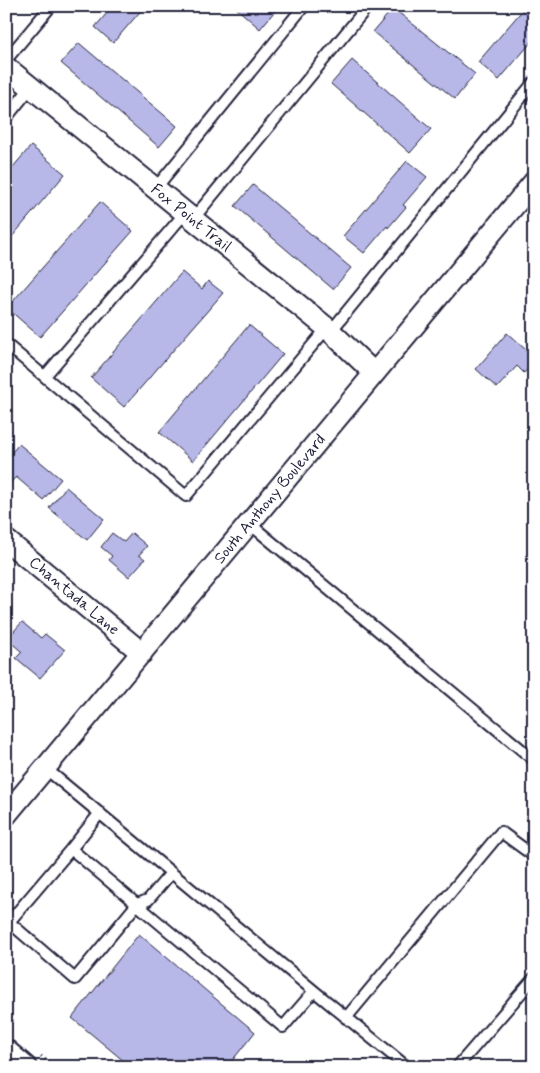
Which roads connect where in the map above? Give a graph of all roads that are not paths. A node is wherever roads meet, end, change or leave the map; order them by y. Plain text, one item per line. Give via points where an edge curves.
1 (52, 6) edge
2 (304, 6) edge
3 (368, 6) edge
4 (6, 60) edge
5 (6, 66) edge
6 (534, 82) edge
7 (31, 87) junction
8 (6, 118) edge
9 (534, 182) edge
10 (155, 189) junction
11 (189, 216) junction
12 (329, 330) junction
13 (6, 344) edge
14 (374, 373) junction
15 (45, 376) junction
16 (250, 524) junction
17 (6, 540) edge
18 (142, 653) junction
19 (534, 760) edge
20 (45, 768) junction
21 (100, 813) junction
22 (6, 815) edge
23 (71, 849) junction
24 (534, 856) edge
25 (171, 873) junction
26 (137, 904) junction
27 (534, 978) edge
28 (314, 991) junction
29 (346, 1018) junction
30 (6, 1050) edge
31 (26, 1067) edge
32 (407, 1067) edge
33 (457, 1067) edge

1 - 4 lane
2 - 10 lane
3 - 11 lane
5 - 7 street, Fox Point Trail
6 - 12 lane
7 - 8 lane
7 - 10 street, Fox Point Trail
9 - 14 street, South Anthony Boulevard
10 - 11 street, Fox Point Trail
11 - 12 street, Fox Point Trail
11 - 15 lane
12 - 14 street, Fox Point Trail
12 - 15 lane via 186,496
13 - 15 lane
14 - 16 street, South Anthony Boulevard
16 - 18 street, South Anthony Boulevard
16 - 19 lane
17 - 18 street, Chantada Lane
18 - 20 street, South Anthony Boulevard
20 - 21 lane
20 - 22 street, South Anthony Boulevard
21 - 23 lane
21 - 25 lane
23 - 26 lane
23 - 26 lane via 9,922 76,979
24 - 29 lane via 501,832
25 - 26 lane via 148,900
25 - 28 lane
26 - 28 lane via 283,1027
27 - 33 lane
28 - 29 lane
29 - 32 lane
30 - 31 street

